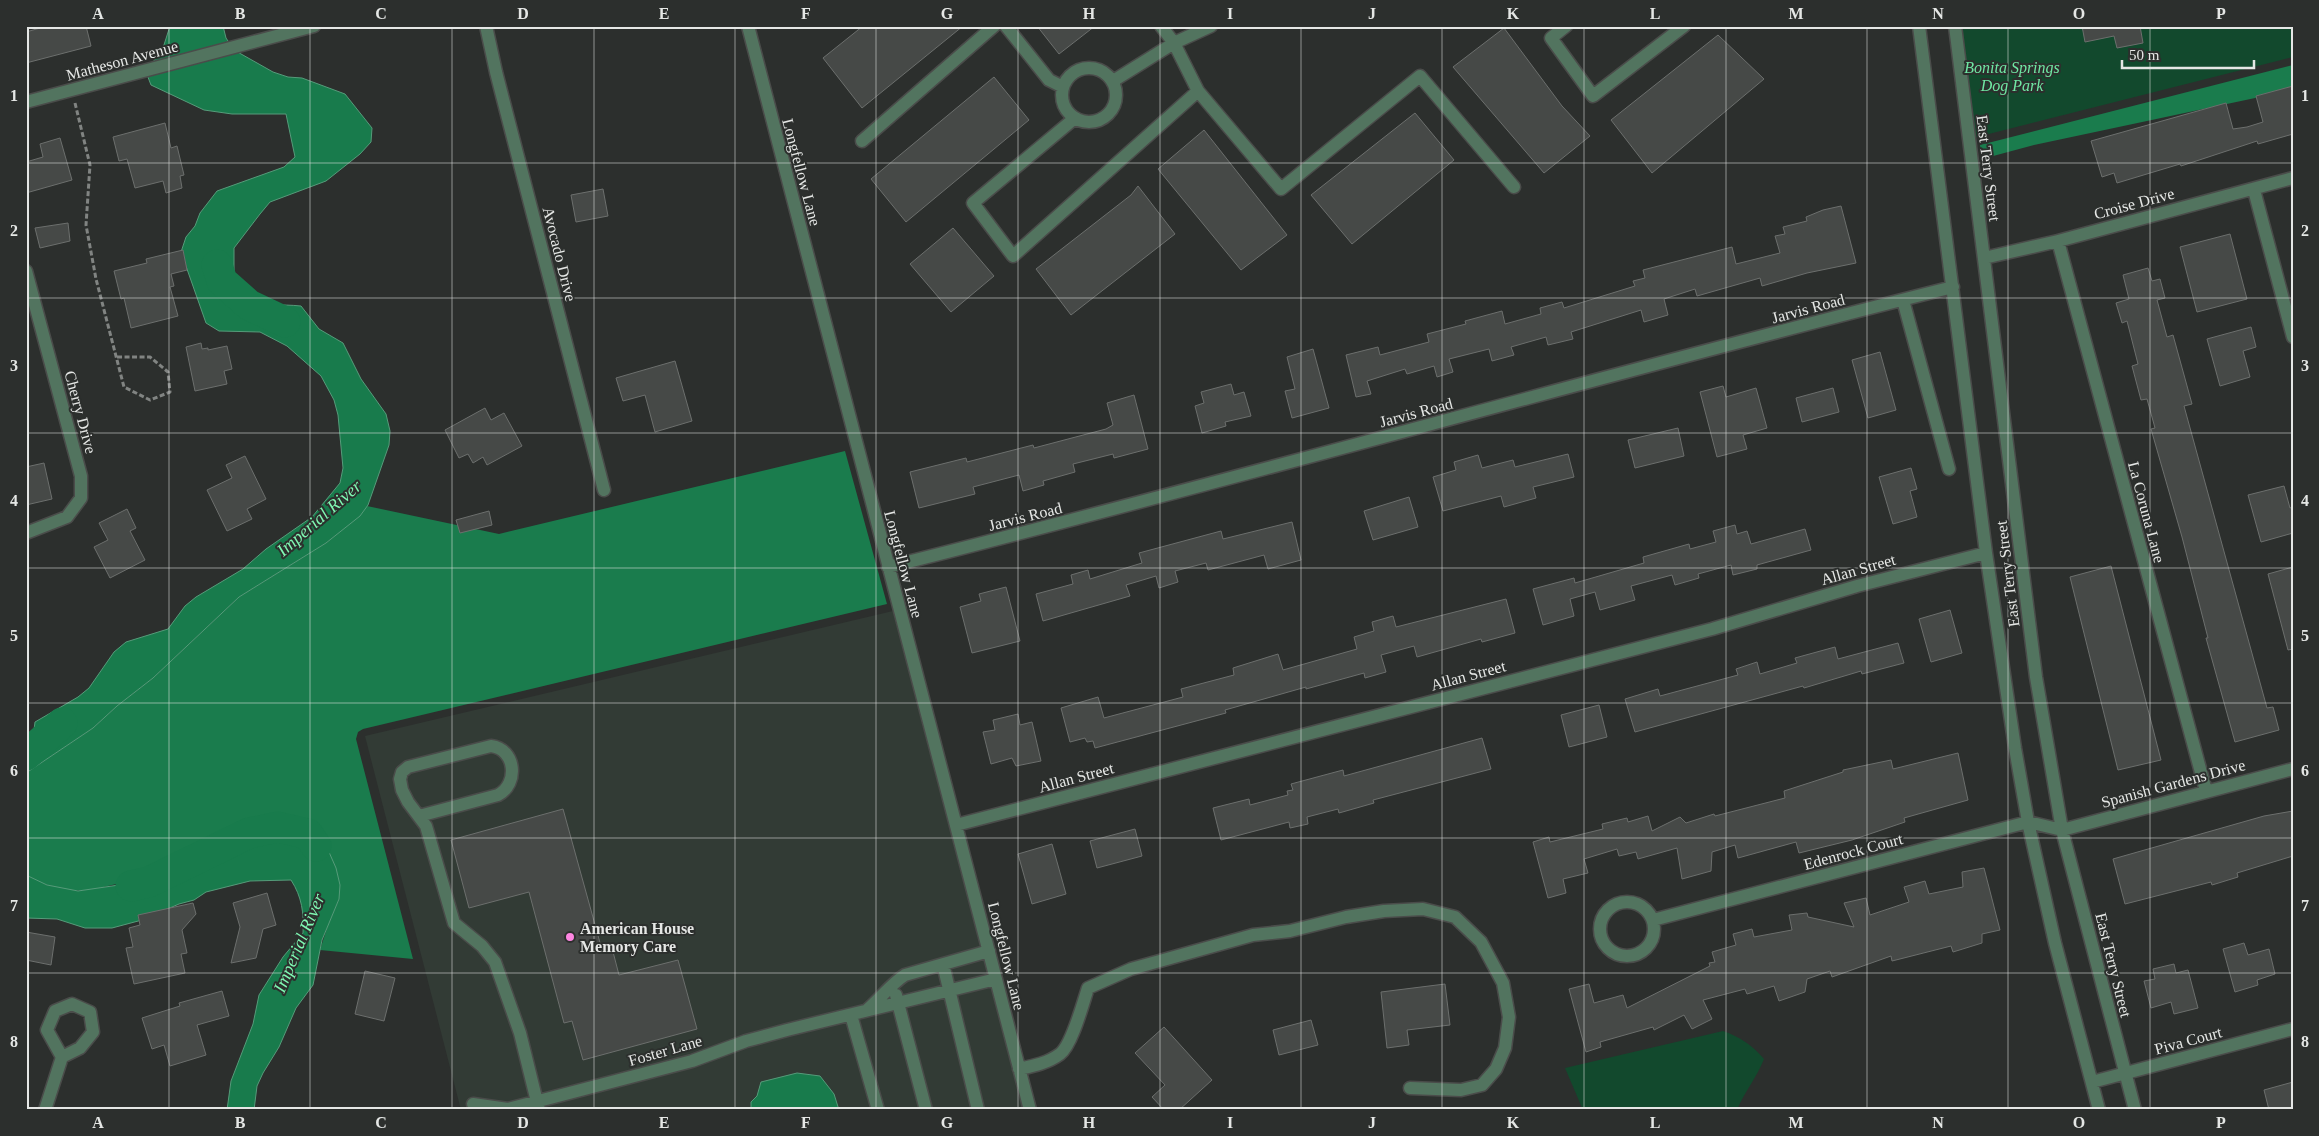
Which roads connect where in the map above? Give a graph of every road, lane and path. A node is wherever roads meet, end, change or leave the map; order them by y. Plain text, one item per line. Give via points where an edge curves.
1 (314, 26) edge
2 (486, 26) edge
3 (748, 26) edge
4 (994, 26) edge
5 (1006, 26) edge
6 (1161, 26) edge
7 (1211, 26) edge
8 (1566, 26) edge
9 (1684, 26) edge
10 (1919, 26) edge
11 (1955, 26) edge
12 (1174, 43) junction
13 (1113, 81) junction
14 (1063, 87) junction
15 (71, 90) junction
16 (1198, 91) junction
17 (26, 102) edge
18 (1076, 118) junction
19 (862, 142) dead end
20 (2293, 178) edge
21 (1514, 187) dead end
22 (2254, 190) junction
23 (2058, 241) junction
24 (1984, 258) junction
25 (26, 271) edge
26 (1953, 287) junction
27 (1903, 300) junction
28 (2293, 337) edge
29 (118, 357) junction
30 (1949, 469) dead end
31 (604, 490) dead end
32 (26, 533) edge
33 (1986, 552) junction
34 (888, 567) junction
35 (2293, 769) edge
36 (2206, 791) junction
37 (419, 816) junction
38 (2028, 822) junction
39 (956, 825) junction
40 (2062, 830) junction
41 (1653, 920) junction
42 (989, 951) junction
43 (943, 964) junction
44 (996, 979) junction
45 (893, 986) junction
46 (949, 990) junction
47 (898, 1003) junction
48 (865, 1011) junction
49 (851, 1015) junction
50 (2293, 1029) edge
51 (62, 1057) dead end
52 (1019, 1069) junction
53 (2125, 1073) junction
54 (2092, 1082) junction
55 (1410, 1088) dead end
56 (473, 1104) dead end
57 (538, 1106) edge
58 (978, 1108) edge
59 (45, 1110) edge
60 (878, 1110) edge
61 (926, 1110) edge
62 (965, 1110) edge
63 (1030, 1110) edge
64 (2099, 1110) edge
65 (2135, 1110) edge

1 - 15 street, Matheson Avenue
2 - 31 street, Avocado Drive
3 - 34 street, Longfellow Lane
4 - 19 street
5 - 14 street via 1049,80
6 - 12 street
7 - 12 street
8 - 9 street via 1551,38 1593,96
10 - 26 street
11 - 24 street, East Terry Street
12 - 13 street
12 - 16 street
13 - 14 street via 1091,68 1074,73
13 - 18 street via 1116,98 1109,114 1093,122
14 - 18 street via 1064,105
15 - 17 street, Matheson Avenue
15 - 29 path via 90,165 86,225 96,279
16 - 18 street via 1014,256 973,203
16 - 21 street via 1281,189 1420,76
20 - 22 street, Croise Drive
22 - 23 street, Croise Drive
22 - 28 street
23 - 24 street, Croise Drive
23 - 36 street, La Coruna Lane
24 - 40 street, East Terry Street via 2036,676
25 - 32 street, Cherry Drive via 81,476 81,498 67,517
26 - 27 street, Jarvis Road
26 - 33 street
27 - 30 street
27 - 34 street, Jarvis Road via 1088,517
29 - 29 path via 124,388 150,400 170,392 168,372 150,357
33 - 38 street
33 - 39 street, Allan Street via 1712,629
34 - 39 street, Longfellow Lane
35 - 36 street, Spanish Gardens Drive
36 - 40 street, Spanish Gardens Drive
37 - 37 street via 402,790 400,779 408,767 491,746 506,753 512,772 511,784 506,791
37 - 57 street via 426,826 454,923 482,946 495,962 520,1033
38 - 40 street, Edenrock Court
38 - 41 street, Edenrock Court
38 - 54 street via 2055,943
39 - 42 street, Longfellow Lane
40 - 53 street, East Terry Street
41 - 41 street via 1643,907 1634,903 1614,905 1601,919 1602,941 1617,955 1636,955 1650,944 1654,936
42 - 43 street, Foster Lane
42 - 44 street, Longfellow Lane
43 - 45 street, Foster Lane via 905,976 896,980
43 - 46 street
44 - 46 street, Foster Lane
44 - 52 street, Longfellow Lane
45 - 47 street
45 - 48 street, Foster Lane
46 - 47 street, Foster Lane
46 - 58 street
47 - 48 street, Foster Lane
47 - 61 street
48 - 49 street, Foster Lane
49 - 57 street, Foster Lane via 754,1039 692,1061
49 - 60 street
50 - 53 street, Piva Court
51 - 59 street
52 - 55 street via 1047,1062 1062,1053 1088,988 1131,969 1253,935 1290,931 1384,911 1424,909 1455,917 1481,942 1503,983 1509,1018 1505,1048 1496,1070 1482,1085 1461,1090
52 - 63 street, Longfellow Lane
53 - 54 street, Piva Court
53 - 65 street, East Terry Street
54 - 64 street
56 - 57 street, Foster Lane via 508,1109
58 - 62 street

